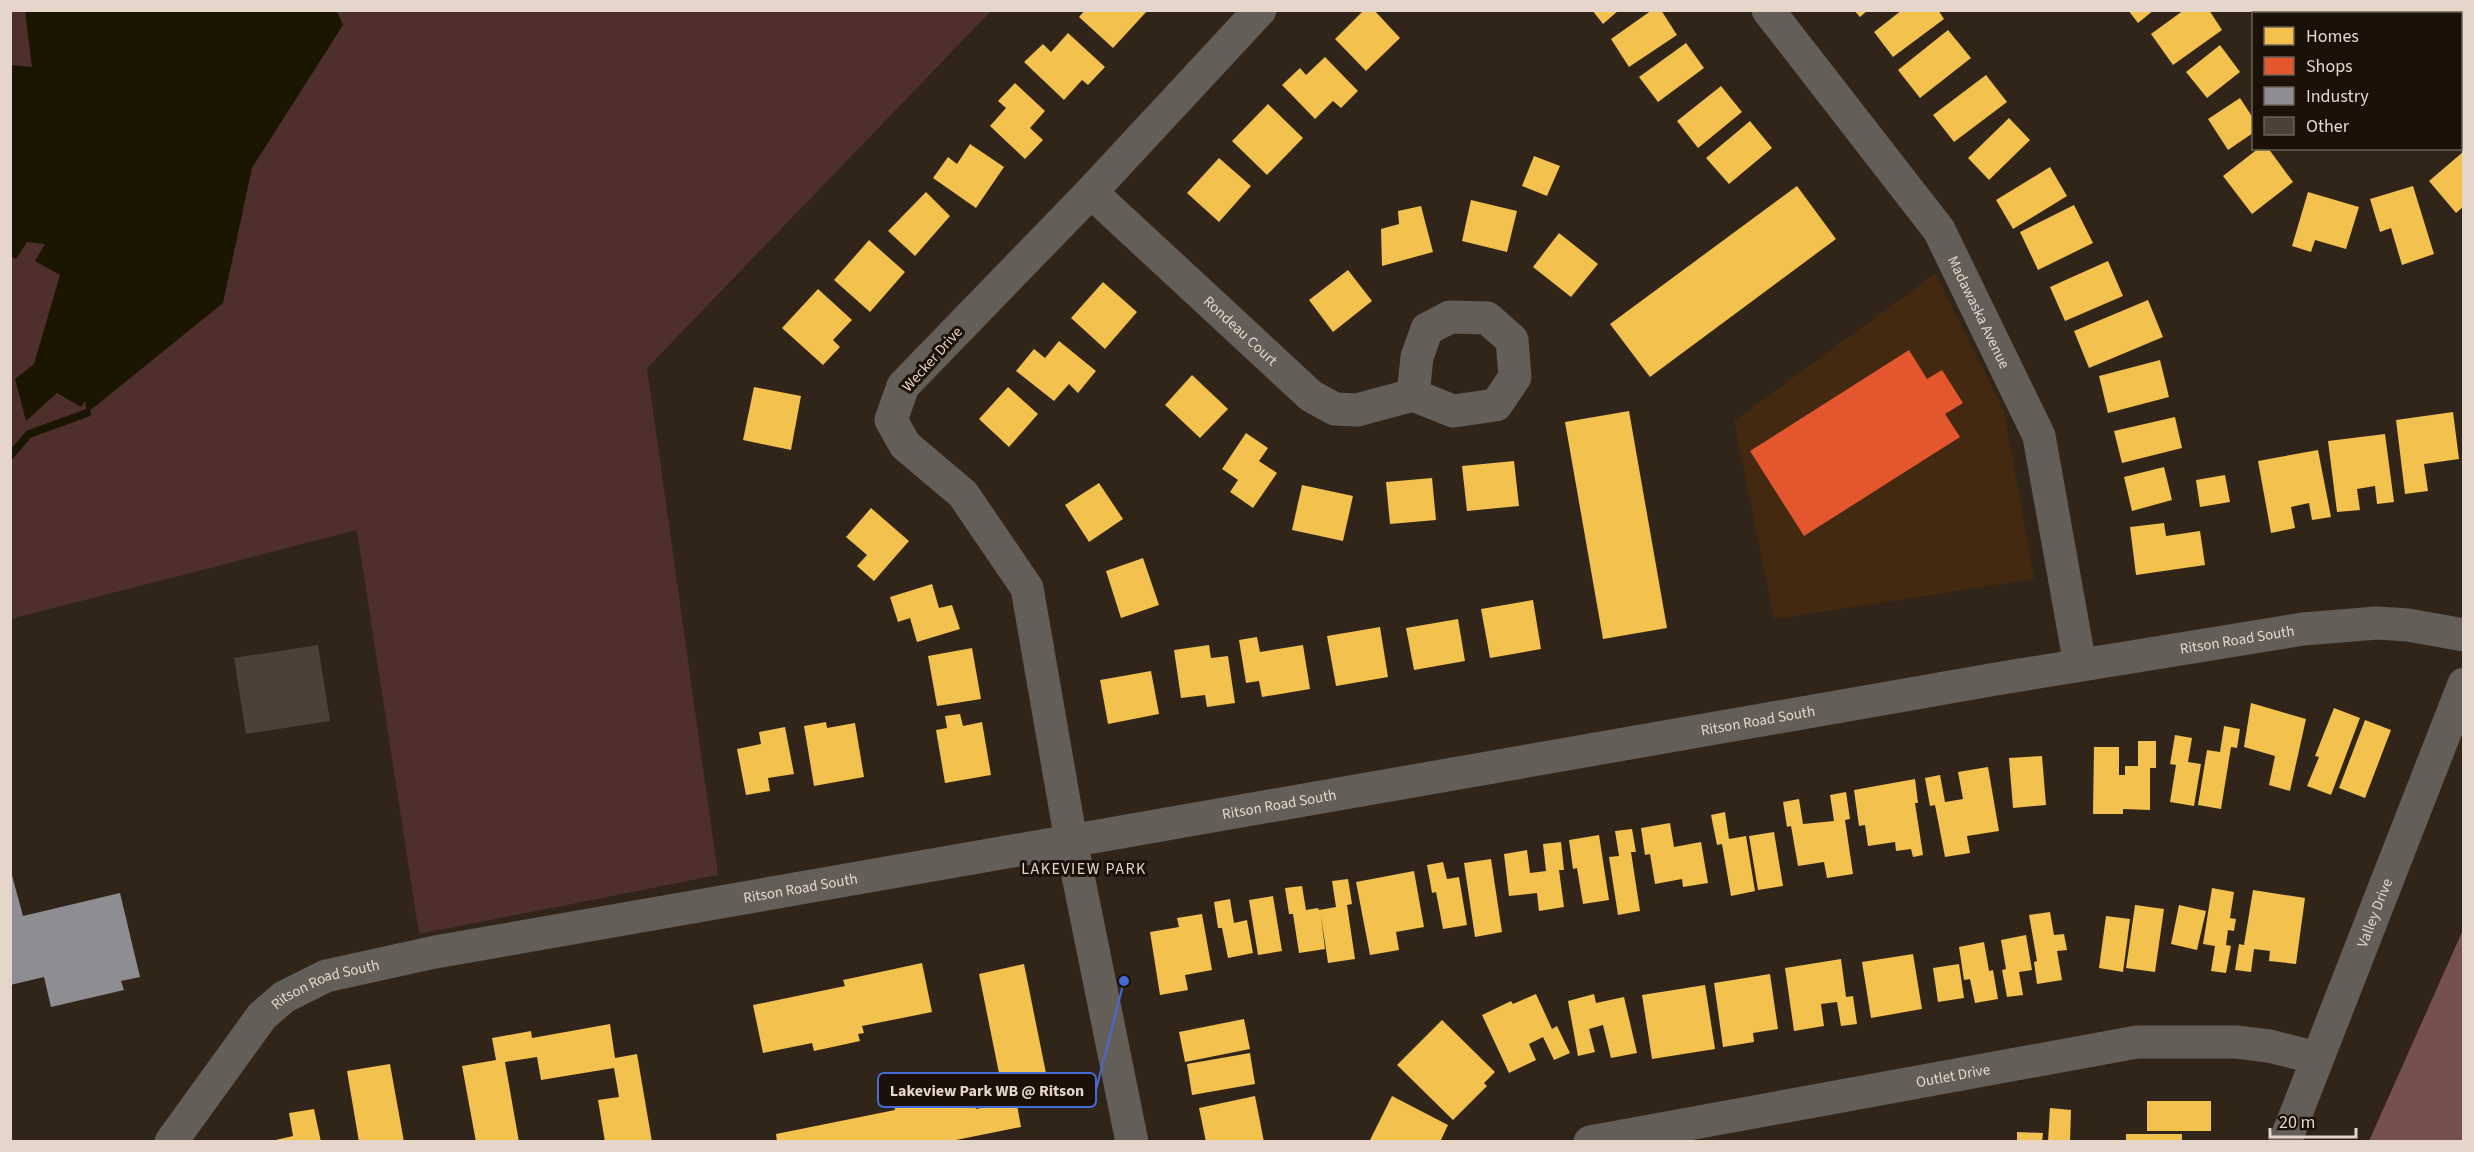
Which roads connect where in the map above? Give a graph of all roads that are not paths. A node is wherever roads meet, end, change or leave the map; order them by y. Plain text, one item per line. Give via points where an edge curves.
1 (1260, 10) edge
2 (1768, 10) edge
3 (1091, 192) junction
4 (1413, 395) dead end
5 (2463, 635) edge
6 (2080, 665) junction
7 (2463, 684) edge
8 (1071, 841) junction
9 (2317, 1058) junction
10 (171, 1142) edge
11 (1132, 1142) edge
12 (1590, 1142) edge
13 (2285, 1142) edge

1 - 3 street, Wecker Drive
2 - 6 street, Madawaska Avenue via 1939,230 2039,436
3 - 4 street, Rondeau Court via 1311,396 1335,409 1357,410
3 - 8 street, Wecker Drive via 903,386 891,420 905,445 963,494 1027,588
5 - 6 street, Ritson Road South via 2408,625 2338,625
6 - 8 street, Ritson Road South
7 - 9 street, Valley Drive
8 - 10 street, Ritson Road South via 435,952 326,976 284,997 262,1016
8 - 11 street, Wecker Drive
9 - 12 street, Outlet Drive via 2236,1042 2137,1042
9 - 13 street, Valley Drive

